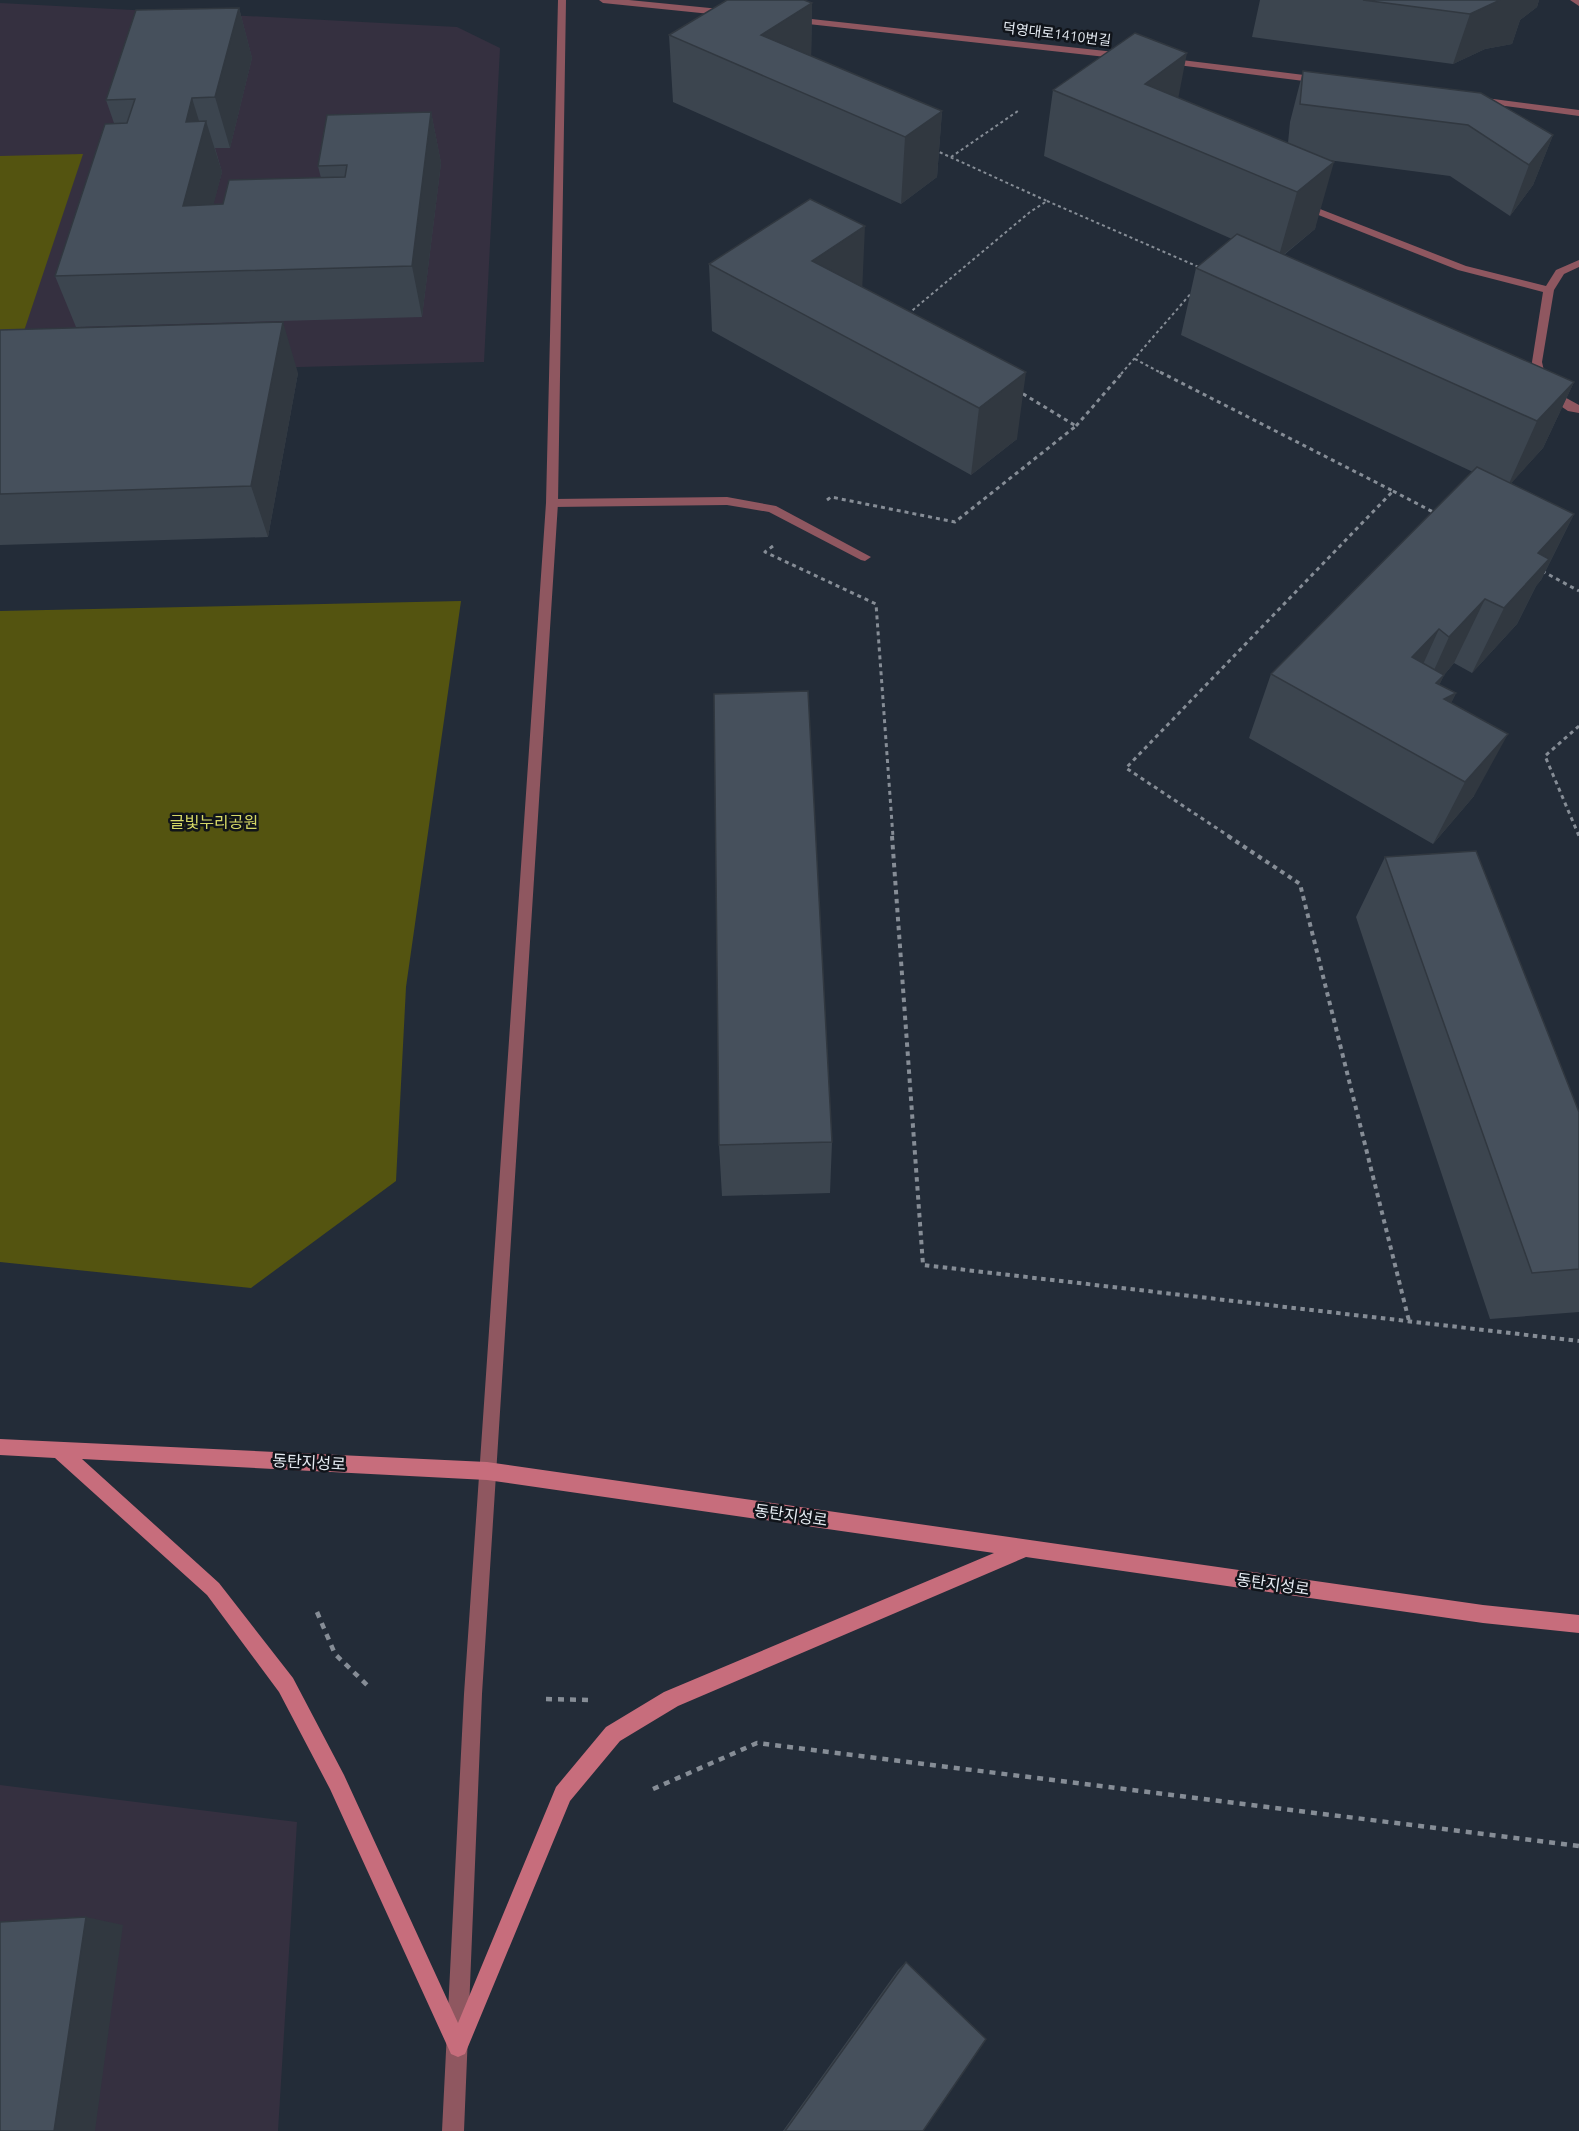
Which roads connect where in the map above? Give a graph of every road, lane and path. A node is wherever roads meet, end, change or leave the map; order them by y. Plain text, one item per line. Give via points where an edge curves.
1 (562, 0) edge
2 (603, 0) edge
3 (1574, 0) edge
4 (1579, 3) edge
5 (743, 15) edge
6 (778, 18) edge
7 (1130, 57) edge
8 (1154, 60) edge
9 (1331, 82) edge
10 (1473, 100) edge
11 (1018, 111) dead end
12 (1579, 113) edge
13 (929, 147) edge
14 (951, 157) junction
15 (1047, 201) junction
16 (1320, 212) dead end
17 (1579, 263) edge
18 (1209, 272) edge
19 (1194, 289) dead end
20 (1549, 290) junction
21 (901, 320) edge
22 (1135, 359) junction
23 (1018, 391) dead end
24 (1579, 409) edge
25 (1076, 426) junction
26 (1393, 491) junction
27 (552, 503) junction
28 (1445, 519) edge
29 (799, 523) junction
30 (865, 557) dead end
31 (1538, 568) edge
32 (1579, 591) edge
33 (1579, 726) edge
34 (1579, 836) edge
35 (1409, 1321) junction
36 (1579, 1341) edge
37 (0, 1447) edge
38 (58, 1449) junction
39 (487, 1471) junction
40 (1026, 1548) junction
41 (317, 1612) dead end
42 (1579, 1624) edge
43 (368, 1686) dead end
44 (546, 1699) dead end
45 (588, 1700) dead end
46 (653, 1789) dead end
47 (1579, 1846) edge
48 (458, 2047) junction
49 (453, 2131) edge

1 - 27 street
2 - 5 street
3 - 4 street
6 - 7 street, 덕영대로1410번길
8 - 9 street
10 - 12 street
11 - 14 path
13 - 14 path
14 - 15 path
15 - 18 path
15 - 21 path
16 - 20 street via 1462,268
17 - 20 street via 1560,272
19 - 22 path
20 - 24 street via 1537,362 1543,390
22 - 25 path
22 - 26 path
23 - 25 path
25 - 29 path via 955,522 831,497
26 - 28 path
26 - 35 path via 1126,768 1300,884
27 - 29 street via 727,501 772,509
27 - 39 street
29 - 30 street
29 - 35 path via 765,552 876,604 923,1265
31 - 32 path
33 - 34 path via 1545,756
35 - 36 path
37 - 38 street, 동탄지성로
38 - 39 street, 동탄지성로
38 - 48 street via 213,1589 286,1685 337,1782
39 - 40 street, 동탄지성로
39 - 48 street
40 - 42 street, 동탄지성로 via 1483,1614
40 - 48 street via 671,1699 613,1734 563,1794
41 - 43 path via 335,1654
44 - 45 path
46 - 47 path via 757,1743
48 - 49 street

